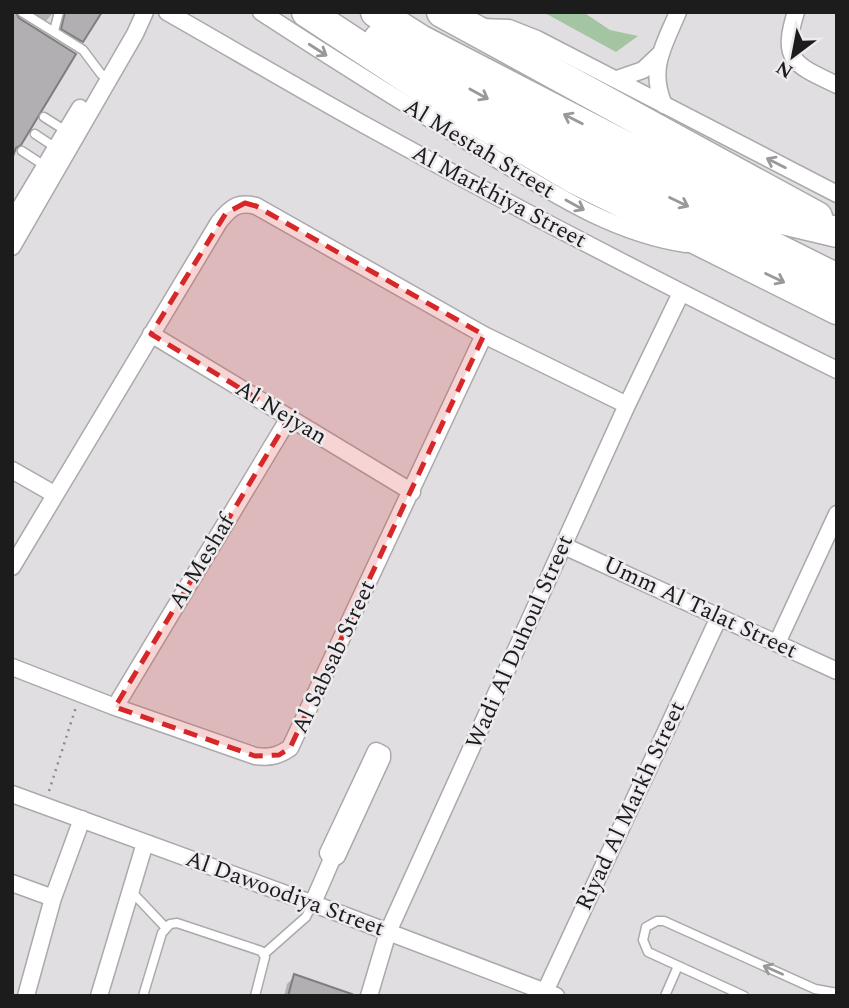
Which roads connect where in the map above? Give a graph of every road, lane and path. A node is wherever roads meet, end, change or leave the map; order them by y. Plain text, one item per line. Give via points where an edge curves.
1 (22, 12) edge
2 (59, 12) edge
3 (167, 12) edge
4 (261, 12) edge
5 (307, 12) edge
6 (376, 12) edge
7 (442, 12) edge
8 (678, 12) edge
9 (796, 12) edge
10 (139, 16) edge
11 (468, 27) junction
12 (54, 31) junction
13 (352, 42) junction
14 (660, 54) junction
15 (105, 77) junction
16 (617, 79) junction
17 (837, 85) edge
18 (664, 105) junction
19 (44, 117) dead end
20 (66, 131) junction
21 (34, 134) dead end
22 (56, 148) junction
23 (22, 151) dead end
24 (45, 166) junction
25 (837, 194) edge
26 (12, 221) edge
27 (837, 230) edge
28 (12, 247) edge
29 (714, 248) junction
30 (837, 279) edge
31 (681, 293) junction
32 (837, 309) edge
33 (151, 334) junction
34 (484, 335) junction
35 (837, 369) edge
36 (627, 405) junction
37 (289, 418) junction
38 (12, 470) edge
39 (412, 492) junction
40 (54, 494) junction
41 (837, 514) edge
42 (564, 546) junction
43 (12, 567) edge
44 (719, 617) junction
45 (777, 643) junction
46 (12, 667) edge
47 (837, 671) edge
48 (81, 694) junction
49 (115, 707) junction
50 (12, 794) edge
51 (44, 806) junction
52 (354, 808) dead end
53 (82, 819) junction
54 (145, 842) junction
55 (12, 883) edge
56 (131, 891) junction
57 (53, 898) junction
58 (312, 905) junction
59 (165, 927) junction
60 (388, 932) junction
61 (264, 954) junction
62 (677, 966) junction
63 (837, 993) edge
64 (548, 994) edge
65 (26, 996) edge
66 (99, 996) edge
67 (143, 996) edge
68 (254, 996) edge
69 (369, 996) edge
70 (665, 996) edge
71 (744, 996) edge

1 - 12 lane
2 - 12 lane
3 - 31 street, Al Markhiya Street via 360,122
4 -> 29 street, Al Mestah Street via 378,89 575,206 649,237
5 - 13 highway
27 -> 6 highway via 762,214 723,197 420,40
7 - 11 highway
8 - 14 street
9 - 17 street via 789,35 794,59
10 - 15 street
11 - 16 street via 521,31
11 - 27 highway
12 - 15 lane via 83,50
13 - 29 highway via 574,178
13 -> 30 highway via 373,37 383,40 607,164
14 - 16 street via 643,70
14 - 18 street via 656,80
15 - 20 street
15 - 28 street
16 - 18 street
25 -> 18 street
19 - 20 lane
20 - 22 street
21 - 22 lane
22 - 24 street
23 - 24 lane
24 - 26 street
29 -> 32 highway
31 - 35 street, Al Markhiya Street
31 - 36 street, Wadi Al Duhoul Street
33 - 34 street via 219,222 244,203
33 - 37 street, Al Nejyan
33 - 40 street
34 - 36 street
34 - 39 street, Al Sabsab Street
36 - 42 street, Wadi Al Duhoul Street
37 - 39 street, Al Nejyan
37 - 49 street, Al Meshaf
38 - 40 street
39 - 49 street, Al Sabsab Street via 290,748 268,758 255,756
40 - 43 street
41 - 45 street
42 - 44 street, Umm Al Talat Street
42 - 60 street, Wadi Al Duhoul Street
44 - 45 street, Umm Al Talat Street
44 - 64 street, Riyad Al Markh Street
45 - 47 street, Umm Al Talat Street
46 - 48 street, Al Sabsab Street
48 - 49 street, Al Sabsab Street
48 - 51 path
50 - 51 street, Al Dawoodiya Street
51 - 53 street, Al Dawoodiya Street
52 - 58 street
53 - 54 street, Al Dawoodiya Street
53 - 57 street
54 - 56 street
54 - 58 street, Al Dawoodiya Street
55 - 57 street
56 - 59 lane
56 - 66 street
57 - 65 street
58 - 60 street, Al Dawoodiya Street
58 - 61 lane via 298,925
59 - 61 lane via 177,923
59 - 67 lane
60 - 64 street, Al Dawoodiya Street
60 - 69 street, Wadi Al Duhoul Street
61 - 68 lane
63 -> 62 lane via 815,989 664,921 651,923 643,933 644,946
62 - 70 lane
62 - 71 lane

